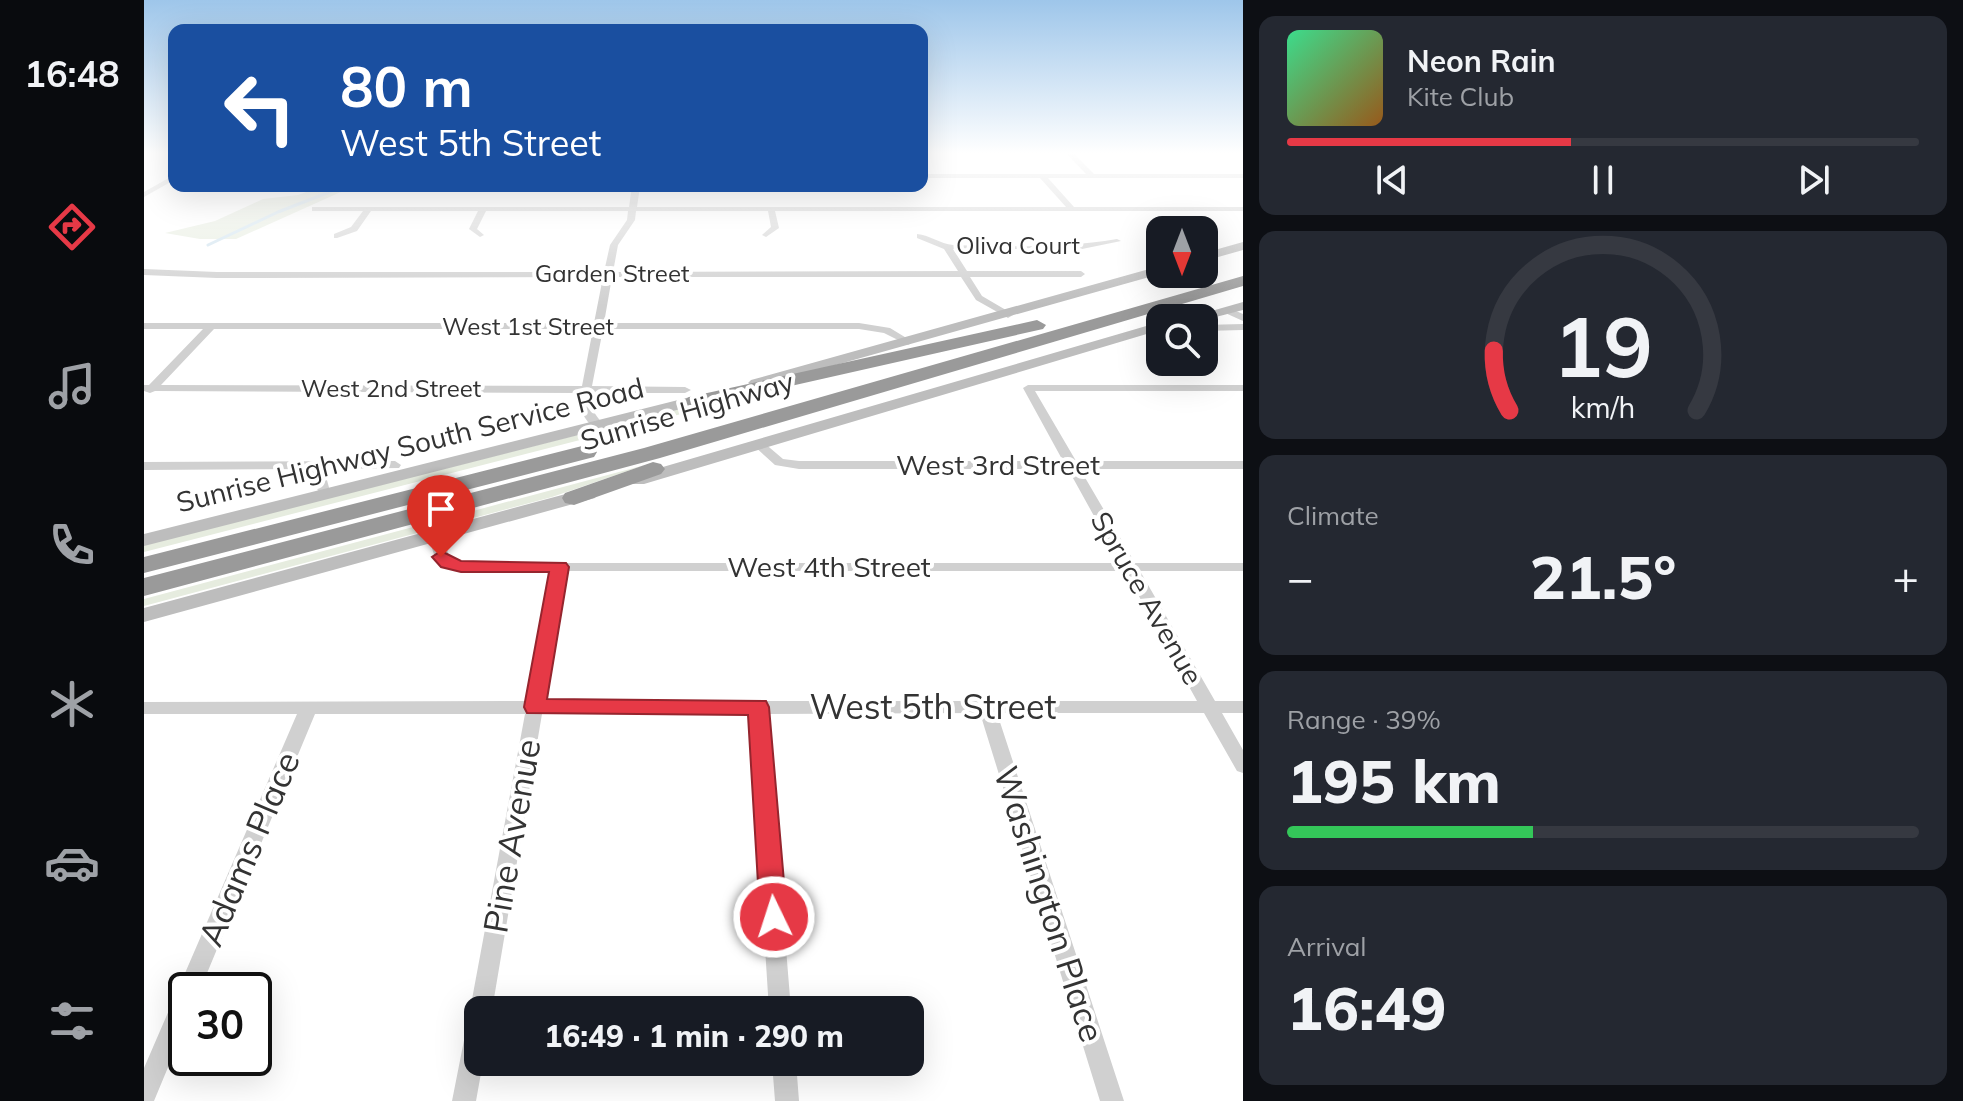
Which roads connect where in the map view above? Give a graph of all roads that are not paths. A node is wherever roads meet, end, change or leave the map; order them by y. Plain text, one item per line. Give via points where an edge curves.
1 (634, 203) edge
2 (1067, 203) edge
3 (315, 209) dead end
4 (369, 209) junction
5 (483, 209) junction
6 (633, 209) junction
7 (771, 209) junction
8 (1072, 209) junction
9 (1243, 209) edge
10 (480, 235) dead end
11 (766, 235) dead end
12 (337, 236) dead end
13 (920, 236) dead end
14 (1117, 241) dead end
15 (1243, 246) edge
16 (947, 247) junction
17 (1218, 253) edge
18 (1243, 268) edge
19 (144, 272) edge
20 (610, 274) junction
21 (964, 274) junction
22 (1081, 274) dead end
23 (1146, 274) edge
24 (1243, 281) edge
25 (1243, 306) edge
26 (1226, 310) junction
27 (1218, 312) edge
28 (1008, 315) junction
29 (1243, 318) edge
30 (1041, 325) junction
31 (144, 326) edge
32 (210, 327) junction
33 (601, 327) junction
34 (1243, 327) edge
35 (1218, 328) edge
36 (1146, 330) edge
37 (908, 342) junction
38 (1243, 388) edge
39 (587, 389) junction
40 (146, 391) edge
41 (859, 393) junction
42 (687, 397) junction
43 (599, 427) junction
44 (759, 445) junction
45 (395, 465) dead end
46 (1072, 465) junction
47 (1243, 465) edge
48 (144, 466) edge
49 (317, 466) junction
50 (325, 495) junction
51 (574, 498) junction
52 (435, 536) junction
53 (144, 540) edge
54 (144, 565) edge
55 (560, 567) junction
56 (1130, 567) junction
57 (1243, 567) edge
58 (144, 587) edge
59 (144, 615) edge
60 (309, 707) junction
61 (535, 707) junction
62 (758, 707) junction
63 (986, 707) junction
64 (1209, 707) junction
65 (1243, 707) edge
66 (144, 708) edge
67 (1243, 766) edge
68 (197, 972) edge
69 (483, 996) edge
70 (779, 996) edge
71 (168, 1039) edge
72 (469, 1076) edge
73 (785, 1076) edge
74 (144, 1096) edge
75 (464, 1101) edge
76 (787, 1101) edge
77 (1112, 1101) edge

1 - 6 street
2 - 8 street
3 - 4 street
4 - 5 street
4 - 12 street via 354,229
5 - 6 street
5 - 10 street via 473,229
6 - 7 street
6 - 20 street via 629,226 614,245
7 - 8 street
7 - 11 street via 775,228
8 - 9 street
13 - 16 street, Oliva Court
14 - 16 street, Oliva Court via 1082,247
15 - 17 main road
16 - 21 street
18 - 30 highway, Sunrise Highway
19 - 20 street, Garden Street
20 - 21 street, Garden Street
20 - 33 street
21 - 22 street, Garden Street
21 - 28 street via 982,301
23 - 28 main road, Sunrise Highway
24 - 41 highway, Sunrise Highway
25 - 26 main road
26 - 27 main road
26 - 29 street
28 - 37 main road, Sunrise Highway
30 - 42 highway
30 - 54 highway, Sunrise Highway via 615,445
31 - 32 street, West 1st Street
32 - 33 street, West 1st Street
32 - 40 street
33 - 37 street, West 1st Street via 859,326 887,330
33 - 39 street
34 - 35 street
36 - 44 main road, Sunrise Highway
37 - 42 main road, Sunrise Highway
38 - 46 street, Spruce Avenue via 1028,388
39 - 40 street, West 2nd Street
39 - 42 street, West 2nd Street
39 - 43 street via 585,406
41 - 51 highway
41 - 58 highway, Sunrise Highway
42 - 43 main road, Sunrise Highway South Service Road
43 - 50 main road, Sunrise Highway South Service Road
44 - 46 street, West 3rd Street via 779,462 792,465
44 - 51 main road, Sunrise Highway
45 - 49 street
46 - 47 street, West 3rd Street
46 - 56 street, Spruce Avenue
48 - 49 street
49 - 50 street
50 - 53 main road, Sunrise Highway South Service Road
51 - 52 main road, Sunrise Highway
52 - 55 street, West 4th Street via 441,557 453,565
52 - 59 main road, Sunrise Highway
55 - 56 street, West 4th Street
55 - 61 street, Pine Avenue
56 - 57 street, West 4th Street
56 - 64 street, Spruce Avenue
60 - 61 street, West 5th Street
60 - 66 street, West 5th Street
60 - 68 street, Adams Place
61 - 62 street, West 5th Street
61 - 69 street, Pine Avenue
62 - 63 street, West 5th Street
62 - 70 street
63 - 64 street, West 5th Street
63 - 77 street, Washington Place
64 - 65 street, West 5th Street
64 - 67 street, Spruce Avenue
71 - 74 street
72 - 75 street
73 - 76 street

